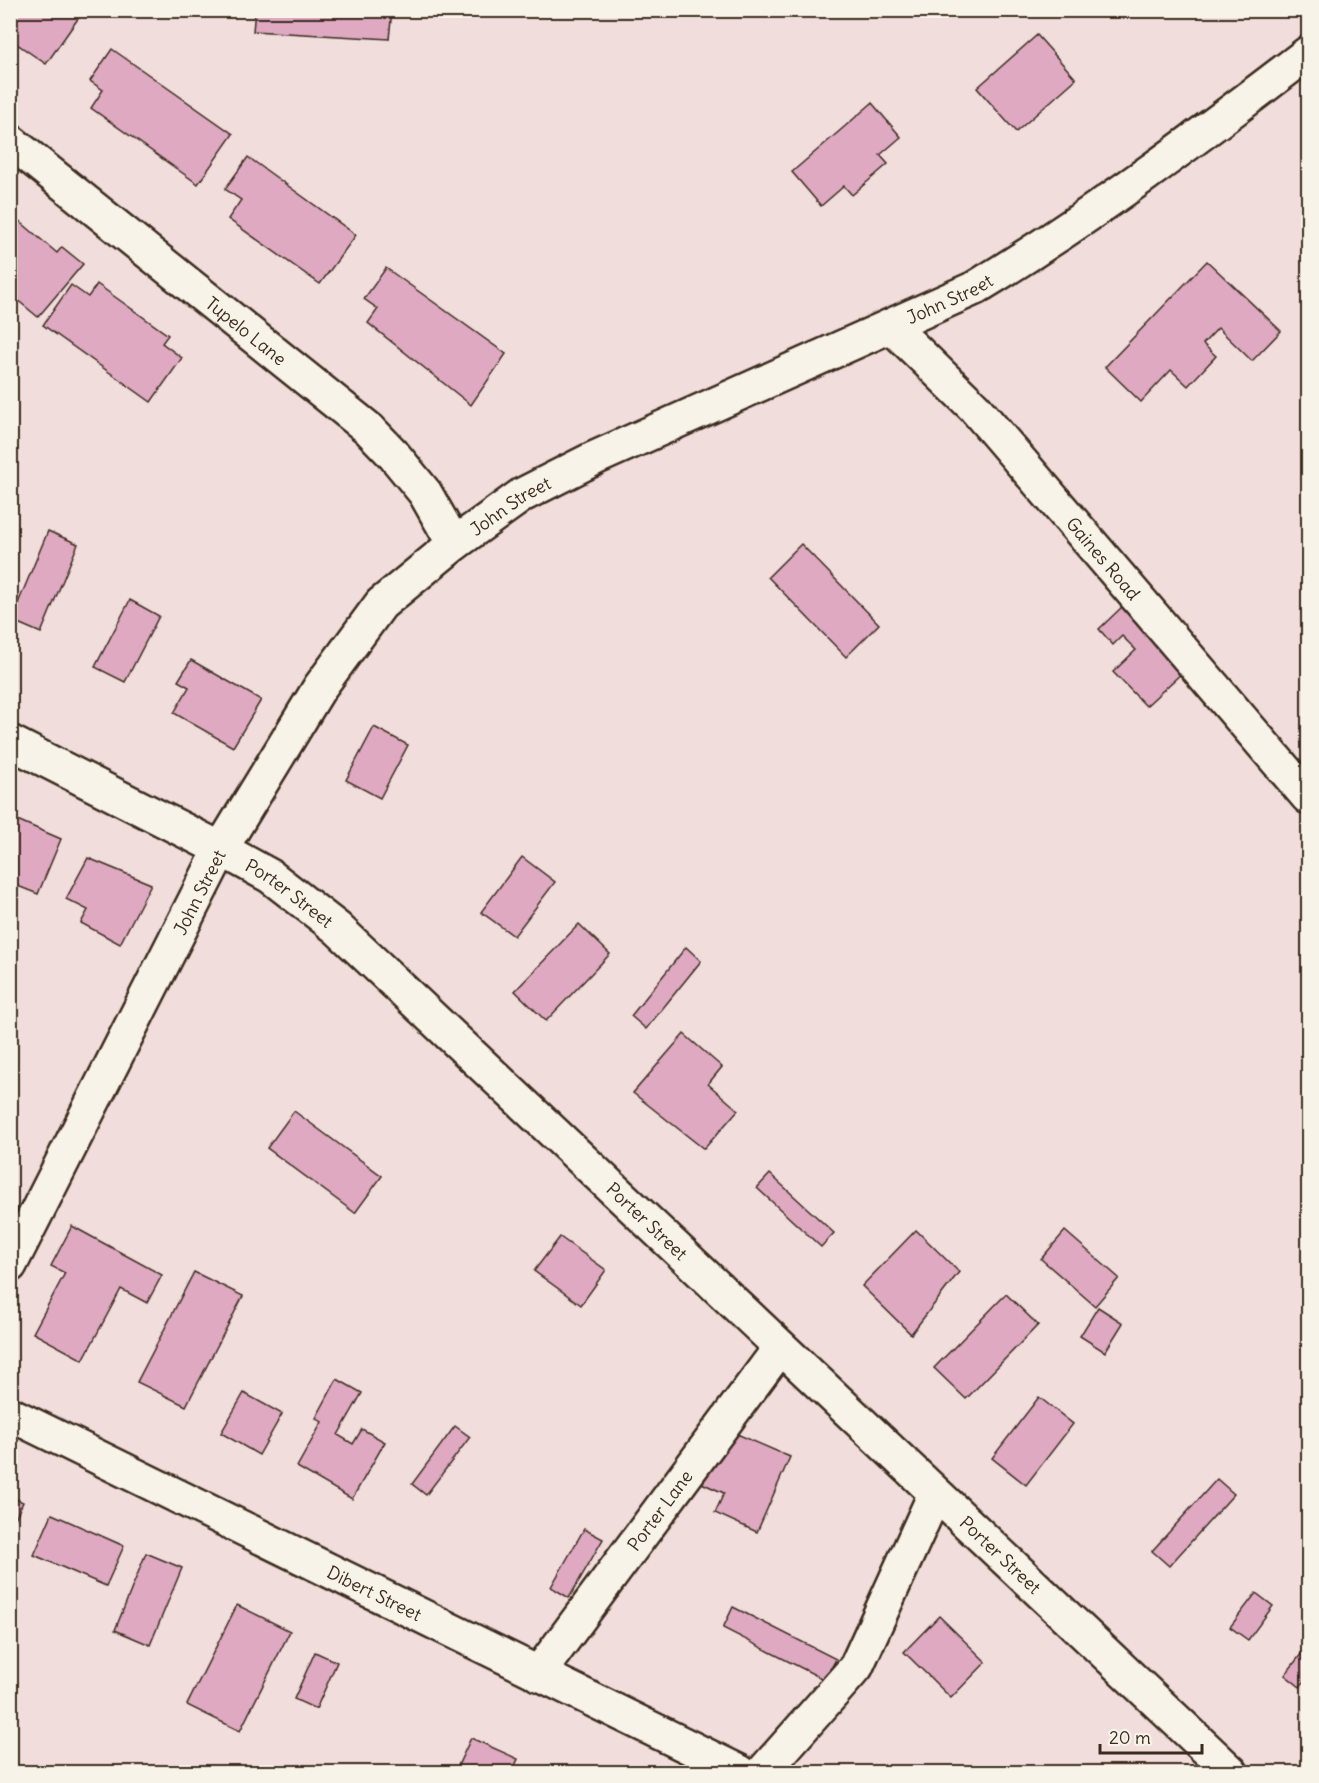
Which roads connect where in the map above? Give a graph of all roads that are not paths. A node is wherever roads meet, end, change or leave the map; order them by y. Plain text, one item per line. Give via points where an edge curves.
1 (1308, 53) edge
2 (10, 141) edge
3 (891, 326) junction
4 (454, 544) junction
5 (10, 742) edge
6 (1308, 797) edge
7 (221, 849) junction
8 (10, 1265) edge
9 (780, 1348) junction
10 (10, 1414) edge
11 (935, 1494) junction
12 (538, 1674) junction
13 (740, 1773) edge
14 (763, 1773) edge
15 (1231, 1773) edge

1 - 3 street, John Street via 1178,153 1022,259 975,288
2 - 4 street, Tupelo Lane via 369,429 424,493
3 - 4 street, John Street via 595,458 522,495
3 - 6 street, Gaines Road via 974,407
4 - 7 street, John Street via 381,604 320,687
5 - 7 street, Porter Street
7 - 8 street, John Street
7 - 9 street, Porter Street via 270,876 337,928
9 - 11 street, Porter Street
9 - 12 street, Porter Lane
10 - 12 street, Dibert Street
11 - 14 street via 856,1667
11 - 15 street, Porter Street
12 - 13 street, Dibert Street

